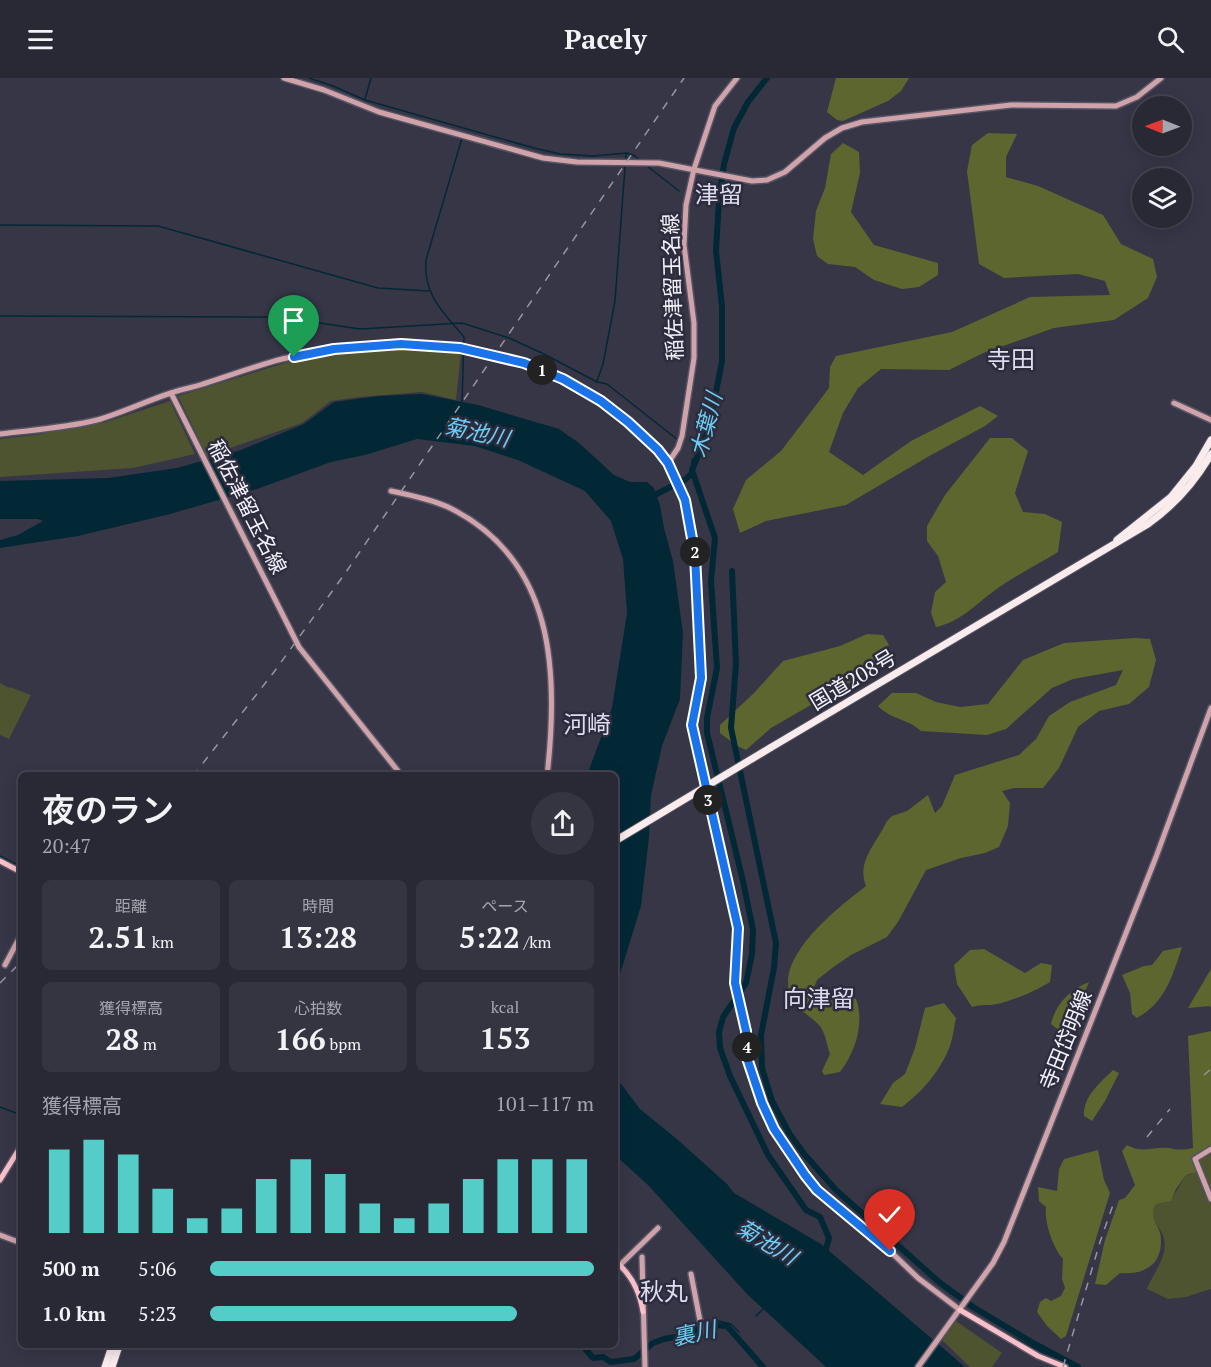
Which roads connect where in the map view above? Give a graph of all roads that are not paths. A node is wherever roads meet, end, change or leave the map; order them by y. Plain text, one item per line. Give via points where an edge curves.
1 (284, 78) edge
2 (737, 78) edge
3 (1161, 78) edge
4 (696, 169) junction
5 (172, 396) junction
6 (1174, 403) dead end
7 (1211, 420) edge
8 (0, 434) edge
9 (1211, 440) edge
10 (1211, 454) edge
11 (668, 463) junction
12 (391, 491) dead end
13 (1108, 547) junction
14 (1211, 708) edge
15 (399, 772) edge
16 (547, 772) edge
17 (618, 839) edge
18 (0, 861) edge
19 (18, 870) edge
20 (18, 941) edge
21 (5, 965) dead end
22 (1211, 1149) edge
23 (18, 1151) edge
24 (0, 1180) edge
25 (1211, 1199) edge
26 (658, 1228) dead end
27 (0, 1235) edge
28 (18, 1243) edge
29 (642, 1257) dead end
30 (618, 1263) edge
31 (692, 1274) dead end
32 (643, 1312) junction
33 (958, 1313) junction
34 (702, 1328) dead end
35 (111, 1348) edge
36 (118, 1348) edge
37 (105, 1367) edge
38 (112, 1367) edge
39 (645, 1367) edge
40 (918, 1367) edge
41 (1065, 1367) edge

1 - 4 main road via 379,112 543,158 659,163
2 - 4 main road, 稲佐津留玉名線 via 715,106
3 - 4 main road via 1137,97 1116,106 1011,105 862,122 833,133 785,172 767,180 752,181
4 - 11 main road, 稲佐津留玉名線 via 686,205 684,245 694,323 694,358 684,427 678,448
5 - 8 main road via 97,420
5 - 11 main road via 273,362 328,350 401,344 460,348 524,363 582,389 628,422
5 - 15 main road, 稲佐津留玉名線 via 299,647
6 - 7 main road
9 - 13 highway, 国道208号 via 1171,497
10 - 13 highway, 国道208号 via 1167,509 1126,539
11 - 33 main road via 691,521 701,669 692,725 738,928 736,992 746,1031 747,1058 762,1103 774,1129 817,1190
12 - 16 main road via 464,515 489,533 517,565 538,607 550,655 553,699
13 - 17 highway, 国道208号, bridge
14 - 33 main road, 寺田岱明線 via 1004,1242
18 - 19 main road
20 - 21 main road
22 - 25 main road via 1195,1159
23 - 24 main road
26 - 30 main road
27 - 28 main road
29 - 32 main road
30 - 32 main road via 632,1280
31 - 34 main road
32 - 39 main road
33 - 40 main road, 寺田岱明線
33 - 41 main road
35 - 37 highway
36 - 38 highway

